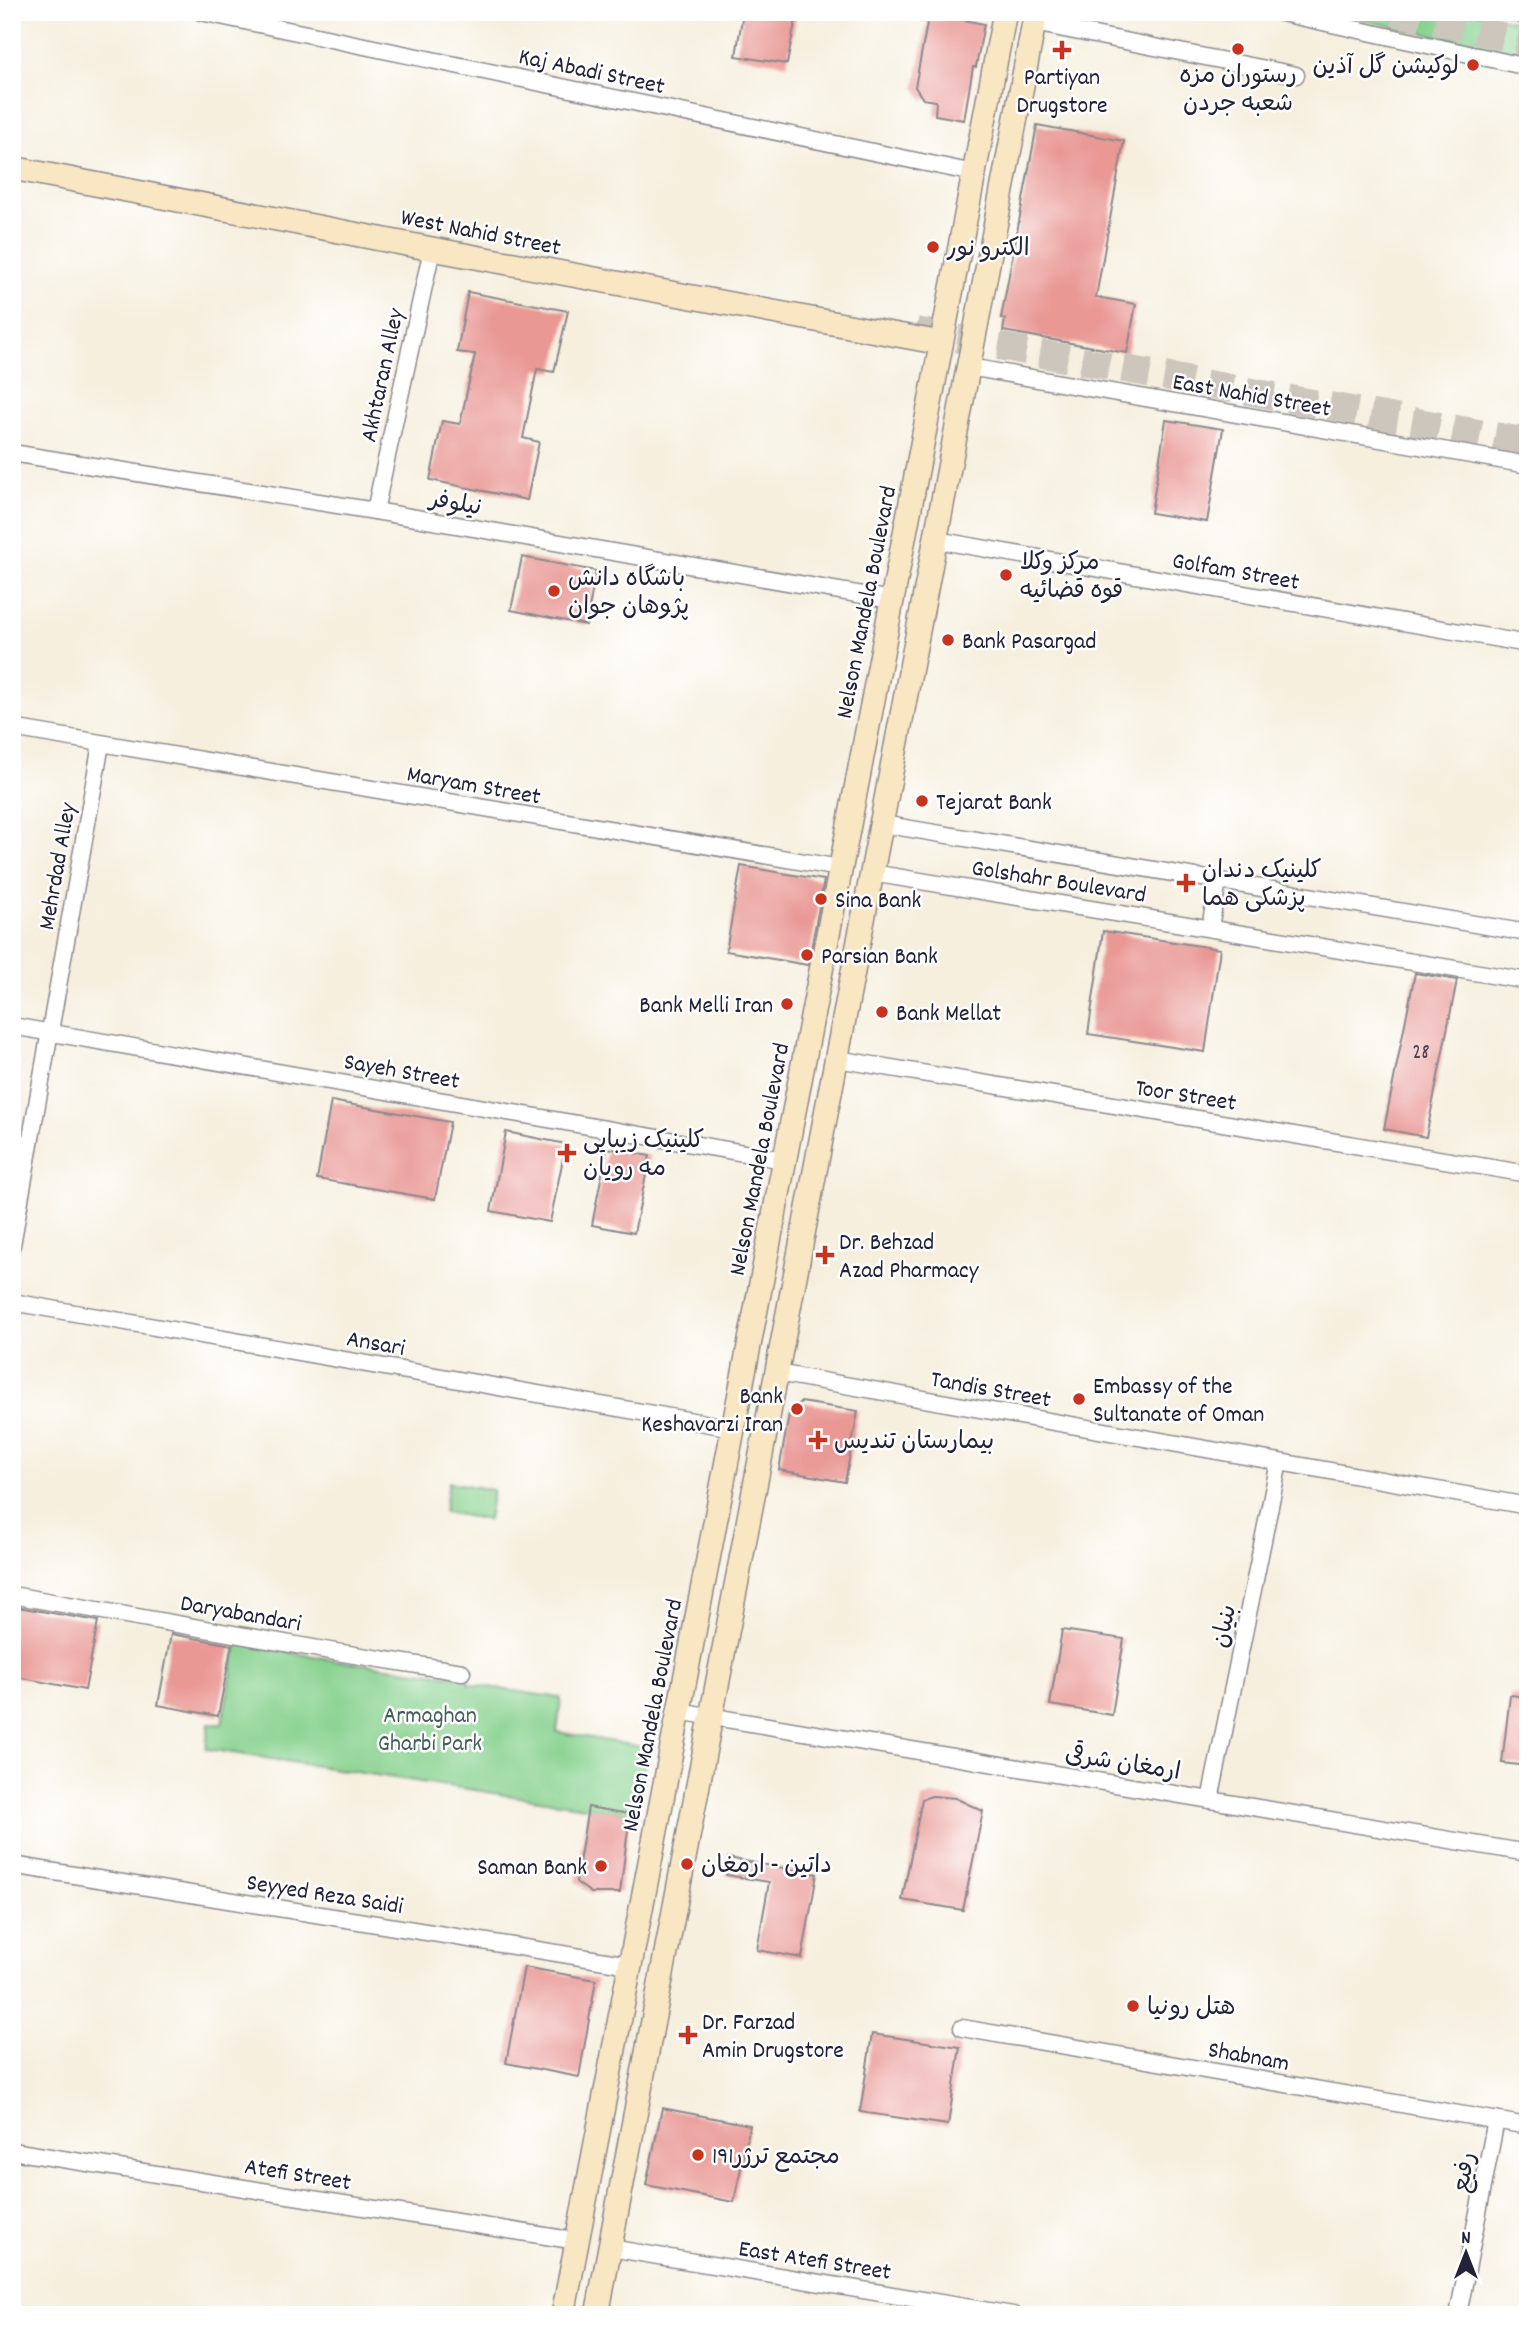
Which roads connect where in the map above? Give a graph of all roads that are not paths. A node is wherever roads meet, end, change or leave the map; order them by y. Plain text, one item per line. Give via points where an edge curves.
1 (201, 12) edge
2 (1004, 12) edge
3 (1277, 12) edge
4 (1510, 12) edge
5 (1528, 16) edge
6 (1035, 18) edge
7 (1327, 18) edge
8 (1528, 67) edge
9 (1296, 75) dead end
10 (12, 168) edge
11 (974, 173) junction
12 (432, 249) junction
13 (941, 343) junction
14 (969, 367) junction
15 (12, 453) edge
16 (1528, 465) edge
17 (375, 511) junction
18 (936, 540) junction
19 (892, 600) junction
20 (1528, 644) edge
21 (12, 728) edge
22 (101, 744) junction
23 (881, 824) junction
24 (840, 868) junction
25 (872, 873) junction
26 (1218, 881) junction
27 (1210, 928) junction
28 (1528, 933) edge
29 (1528, 981) edge
30 (12, 1026) edge
31 (50, 1032) junction
32 (836, 1059) junction
33 (784, 1160) junction
34 (1528, 1174) edge
35 (12, 1245) edge
36 (12, 1302) edge
37 (777, 1373) junction
38 (733, 1428) junction
39 (1279, 1462) junction
40 (1528, 1506) edge
41 (12, 1595) edge
42 (462, 1672) dead end
43 (678, 1711) junction
44 (711, 1717) junction
45 (1210, 1800) junction
46 (1528, 1853) edge
47 (12, 1866) edge
48 (630, 1965) junction
49 (962, 2028) dead end
50 (1496, 2120) junction
51 (1528, 2126) edge
52 (12, 2151) edge
53 (577, 2241) junction
54 (610, 2248) junction
55 (563, 2315) edge
56 (597, 2315) edge
57 (1013, 2315) edge
58 (1458, 2315) edge

1 - 11 street, Kaj Abadi Street
2 - 11 main road, Nelson Mandela Boulevard
3 - 7 street
4 - 5 street
6 - 9 street
6 - 14 main road
7 - 8 street
10 - 12 main road, West Nahid Street
11 - 13 main road, Nelson Mandela Boulevard
12 - 13 main road, West Nahid Street
12 - 17 street, Akhtaran Alley
13 - 19 main road, Nelson Mandela Boulevard
14 - 16 street, East Nahid Street
14 - 18 main road
15 - 17 street, نیلوفر
17 - 19 street, نیلوفر
18 - 20 street, Golfam Street
18 - 23 main road
19 - 24 main road, Nelson Mandela Boulevard
21 - 22 street, Maryam Street
22 - 24 street, Maryam Street
22 - 31 street, Mehrdad Alley
23 - 25 main road
23 - 26 street, Golshahr Boulevard
24 - 33 main road, Nelson Mandela Boulevard
25 - 27 street, Golshahr Boulevard
25 - 32 main road
26 - 27 street
26 - 28 street, Golshahr Boulevard
27 - 29 street, Golshahr Boulevard
30 - 31 street, Sayeh Street
31 - 33 street, Sayeh Street
31 - 35 street, Mehrdad Alley
32 - 34 street, Toor Street
32 - 37 main road
33 - 38 main road, Nelson Mandela Boulevard
36 - 38 street, Ansari
37 - 39 street, Tandis Street
37 - 44 main road
38 - 43 main road, Nelson Mandela Boulevard
39 - 40 street, Tandis Street
39 - 45 street, بنیان
41 - 42 street, Daryabandari
43 - 44 street, ارمغان شرقی
43 - 48 main road, Nelson Mandela Boulevard
44 - 45 street, ارمغان شرقی
44 - 54 main road
45 - 46 street, ارمغان شرقی
47 - 48 street, Seyyed Reza Saidi
48 - 53 main road, Nelson Mandela Boulevard
49 - 50 street, Shabnam
50 - 51 street, Shabnam
50 - 58 street, رفیع
52 - 53 street, Atefi Street
53 - 55 main road, Nelson Mandela Boulevard
54 - 56 main road
54 - 57 street, East Atefi Street

